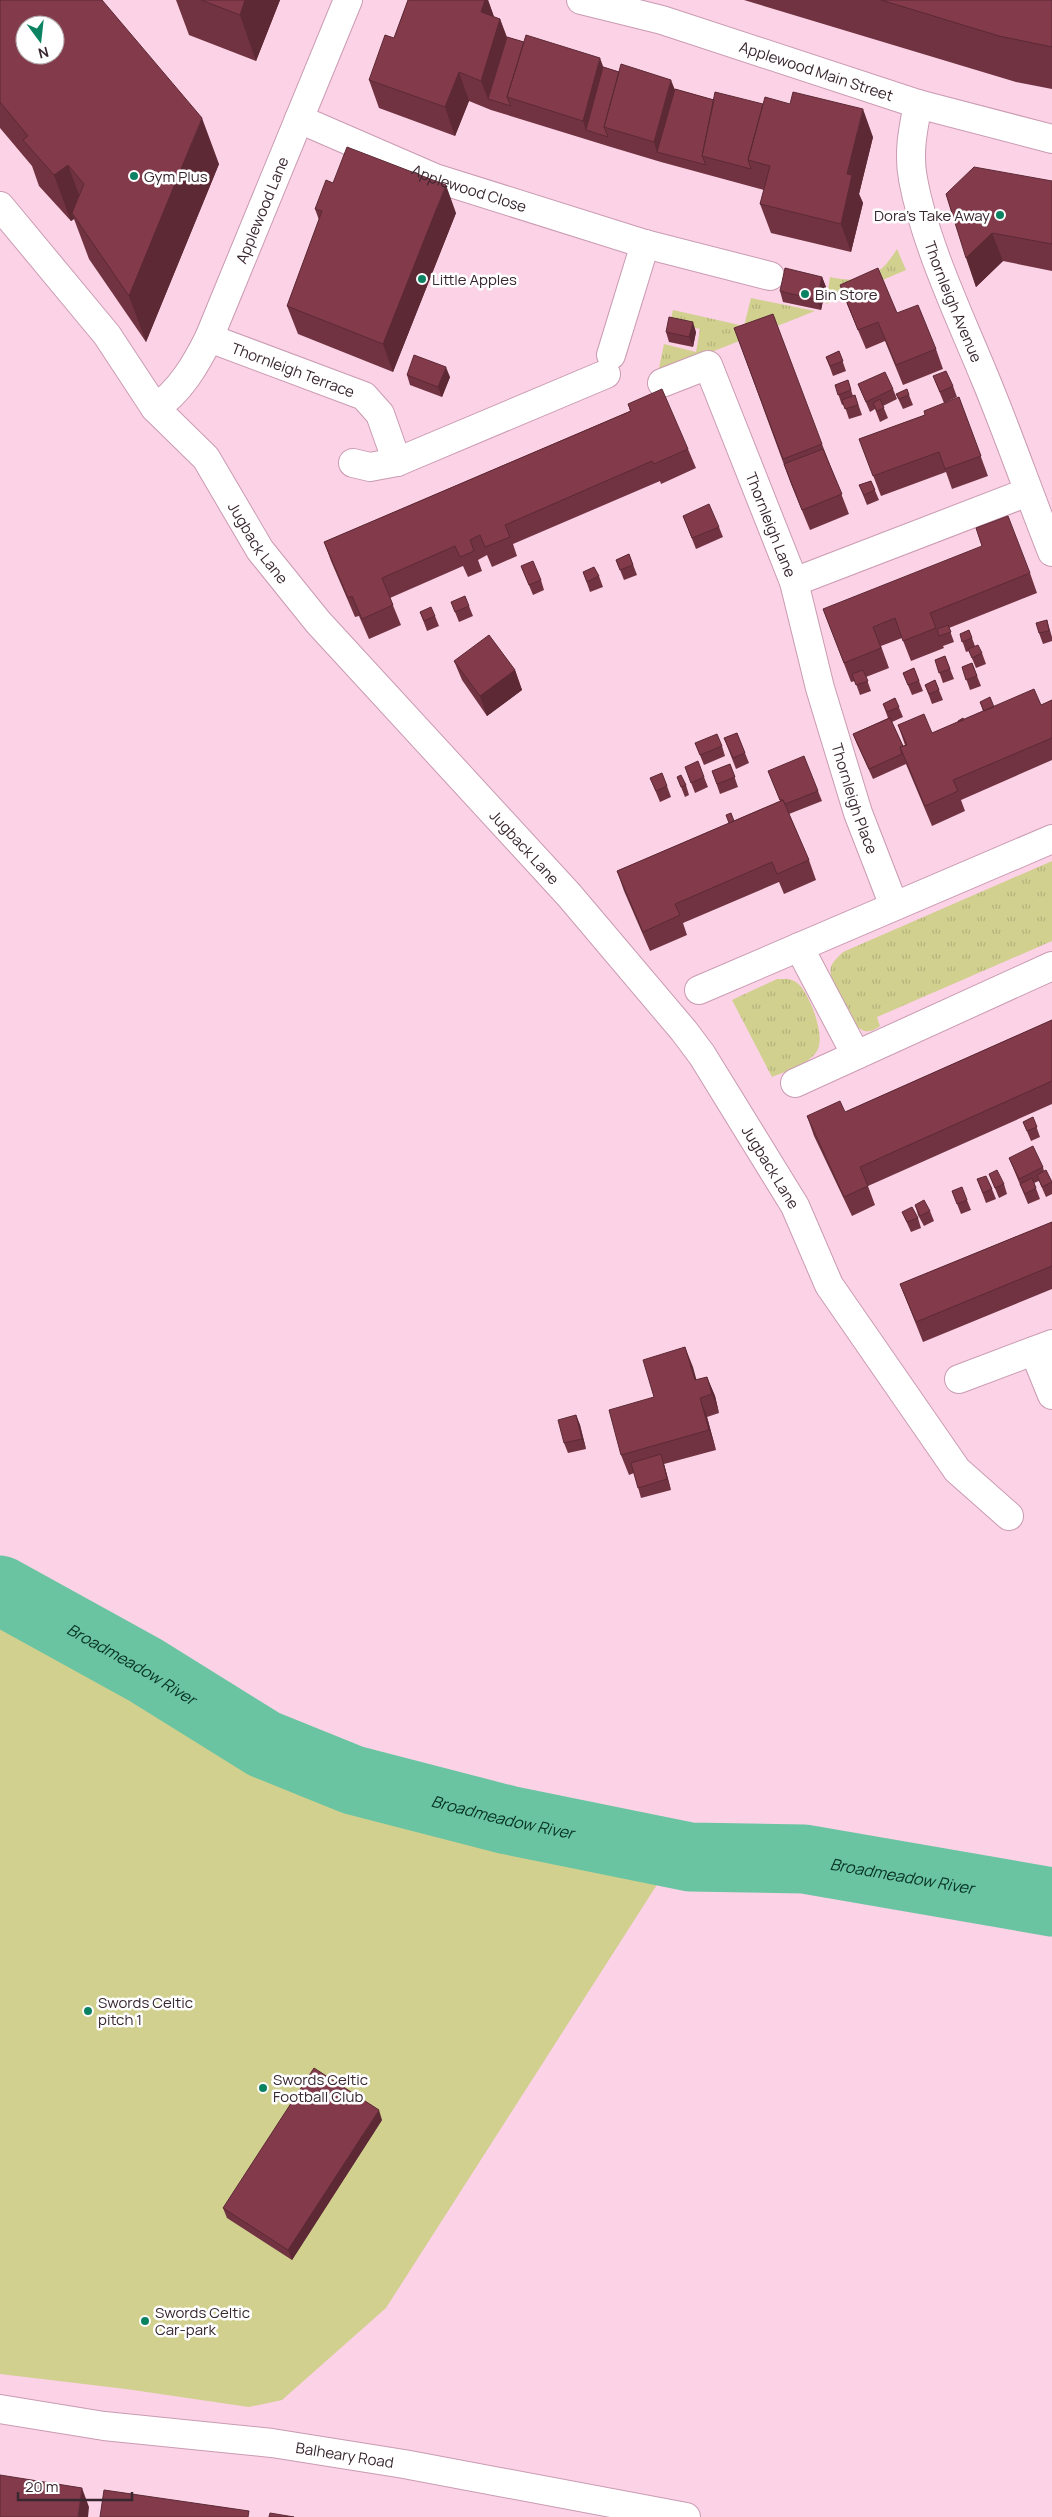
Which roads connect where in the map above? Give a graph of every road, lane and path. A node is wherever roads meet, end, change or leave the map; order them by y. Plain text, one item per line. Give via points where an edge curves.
1 (348, 0) edge
2 (581, 0) edge
3 (665, 10) edge
4 (918, 104) junction
5 (299, 119) junction
6 (1052, 139) edge
7 (0, 206) edge
8 (645, 244) junction
9 (770, 276) dead end
10 (209, 338) junction
11 (662, 383) dead end
12 (155, 408) junction
13 (397, 462) junction
14 (353, 463) dead end
15 (1028, 492) junction
16 (1052, 552) edge
17 (794, 582) junction
18 (1052, 839) edge
19 (894, 906) junction
20 (799, 947) junction
21 (1052, 966) edge
22 (699, 990) dead end
23 (856, 1055) junction
24 (795, 1083) dead end
25 (1043, 1347) edge
26 (959, 1379) dead end
27 (1052, 1395) edge
28 (1009, 1516) dead end
29 (0, 2409) edge
30 (686, 2517) edge

1 - 5 street, Applewood Lane
2 - 3 street, Applewood Main Street
3 - 4 street, Applewood Main Street
4 - 6 street, Applewood Main Street
4 - 15 street, Thornleigh Avenue via 911,137 913,178 947,287 1015,451
5 - 8 street, Applewood Close via 435,178
5 - 10 street, Applewood Lane
7 - 12 street, Jugback Lane via 107,335
8 - 9 street, Applewood Close
8 - 13 street via 608,365
10 - 12 street, Applewood Lane via 170,398
10 - 13 street, Thornleigh Terrace via 364,396 380,414
11 - 17 street, Thornleigh Lane via 708,365
12 - 28 street, Jugback Lane via 206,458 260,550 318,622 569,895 684,1031 795,1206 829,1285 957,1470
13 - 14 street via 370,467
15 - 16 street, Thornleigh Avenue
15 - 17 street, Thornleigh Lane
17 - 19 street, Thornleigh Place via 820,688 858,814
18 - 19 street
19 - 20 street
20 - 22 street
20 - 23 street
21 - 23 street
23 - 24 street
25 - 26 street
25 - 27 street
29 - 30 street, Balheary Road via 104,2426 272,2443 395,2462

